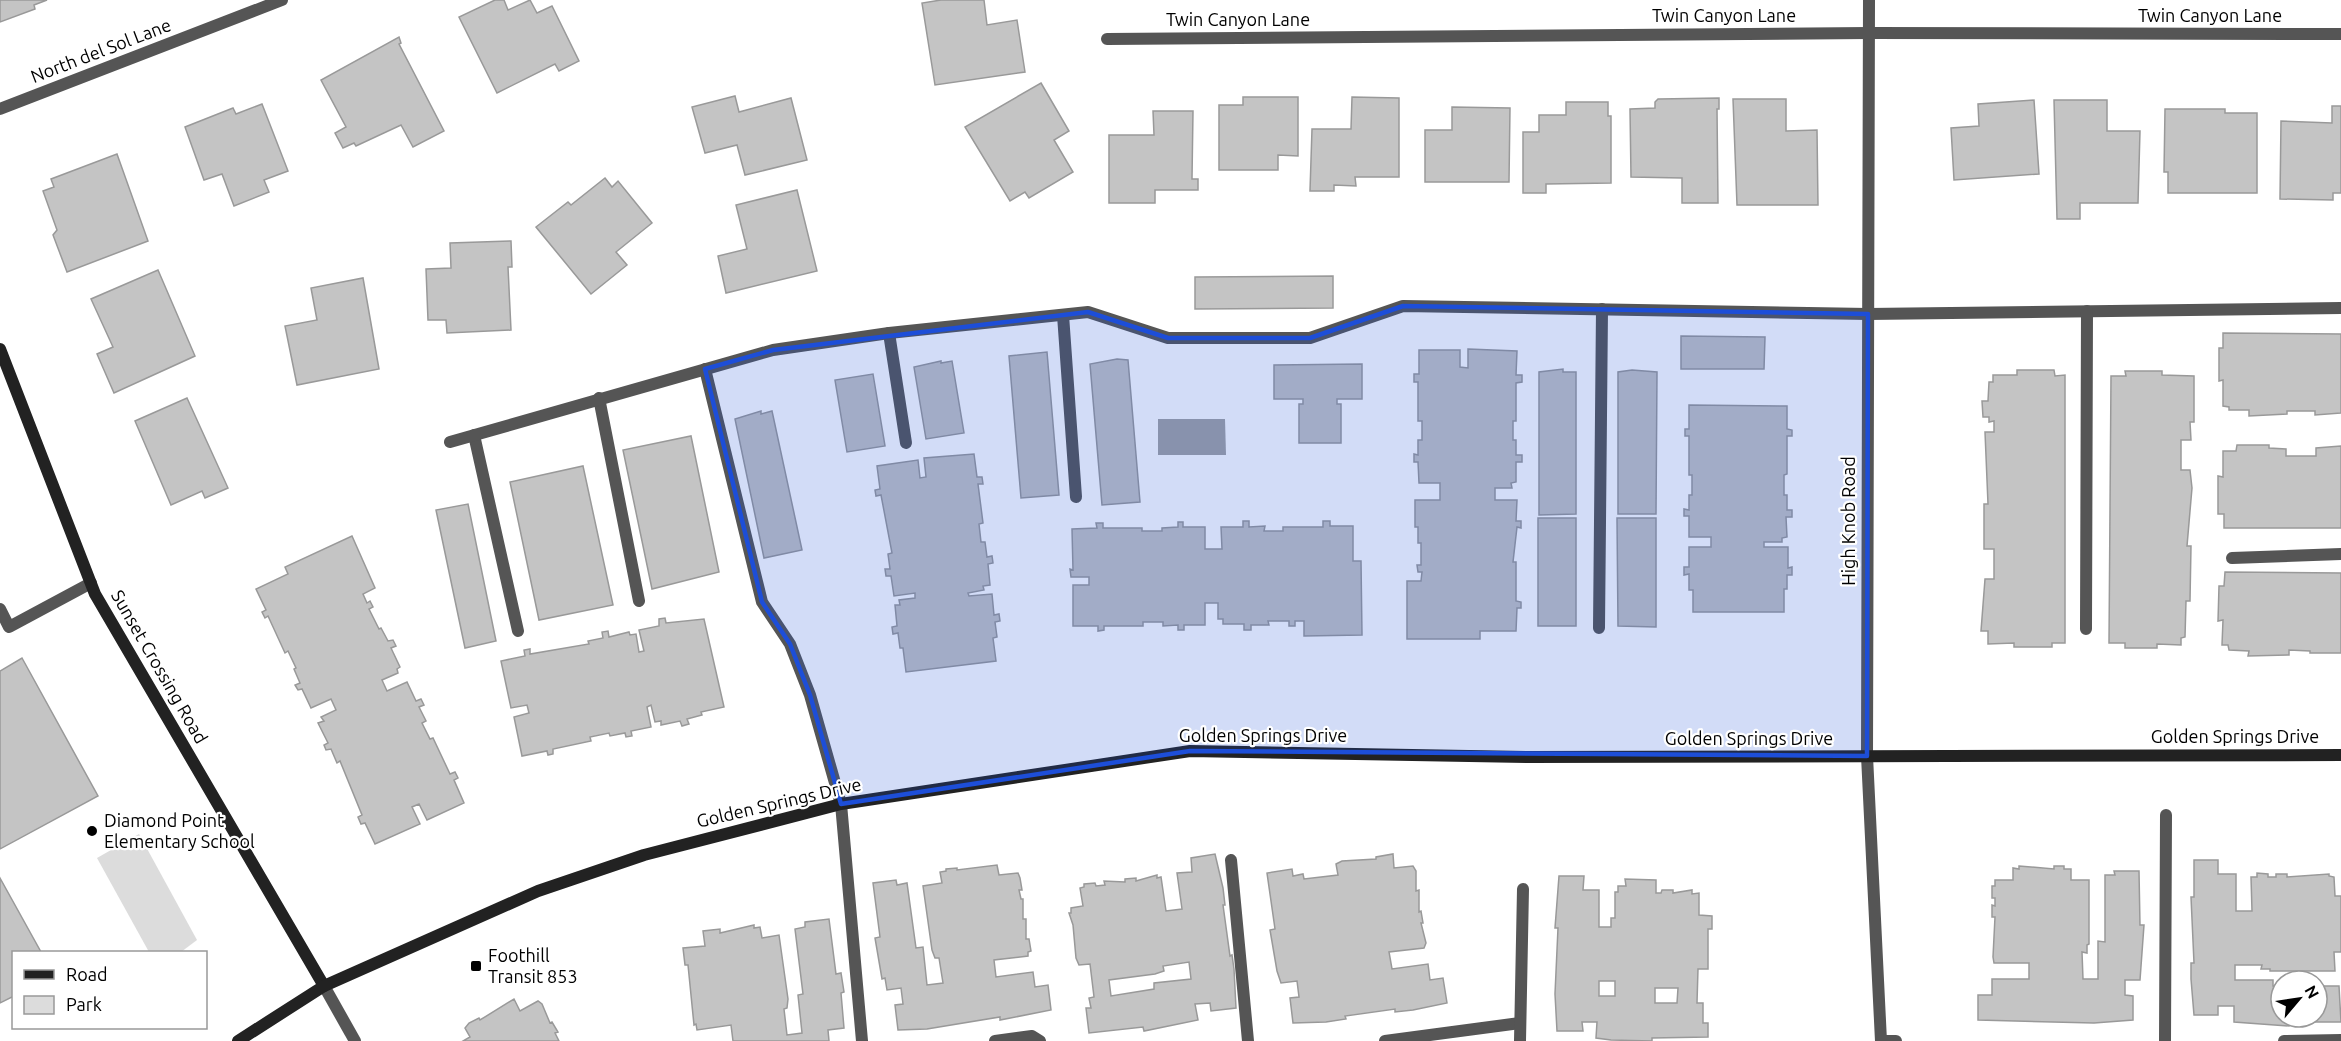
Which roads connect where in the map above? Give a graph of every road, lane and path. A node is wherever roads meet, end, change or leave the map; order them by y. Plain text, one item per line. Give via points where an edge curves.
1 (282, 0) edge
2 (1869, 0) edge
3 (1869, 33) junction
4 (2341, 34) edge
5 (1107, 39) dead end
6 (0, 109) edge
7 (2341, 308) edge
8 (1602, 309) junction
9 (2087, 311) junction
10 (1063, 315) junction
11 (1868, 315) junction
12 (889, 333) junction
13 (0, 349) edge
14 (705, 369) junction
15 (4, 372) edge
16 (599, 398) junction
17 (474, 435) junction
18 (450, 442) dead end
19 (906, 443) dead end
20 (1077, 497) dead end
21 (2341, 554) edge
22 (2232, 558) dead end
23 (91, 583) junction
24 (639, 601) dead end
25 (0, 609) edge
26 (1599, 628) dead end
27 (2086, 629) dead end
28 (518, 631) dead end
29 (2341, 755) edge
30 (1867, 756) junction
31 (841, 804) junction
32 (2166, 815) dead end
33 (1231, 860) dead end
34 (1523, 889) dead end
35 (324, 986) junction
36 (1520, 1023) junction
37 (2341, 1040) edge
38 (238, 1041) edge
39 (355, 1041) edge
40 (862, 1041) edge
41 (995, 1041) edge
42 (1040, 1041) edge
43 (1248, 1041) edge
44 (1385, 1041) edge
45 (1520, 1041) edge
46 (1881, 1041) edge
47 (1896, 1041) edge
48 (2165, 1041) edge
49 (2284, 1041) edge

1 - 6 street, North del Sol Lane
2 - 3 street, High Knob Road
3 - 4 street, Twin Canyon Lane
3 - 5 street, Twin Canyon Lane
3 - 11 street, High Knob Road
7 - 9 street
8 - 10 street via 1403,306 1310,338 1168,338 1088,312
8 - 11 street
8 - 26 street
9 - 11 street
9 - 27 street
10 - 12 street
10 - 20 street
11 - 30 street, High Knob Road
12 - 14 street via 773,350
12 - 19 street
13 - 15 main road, Sunset Crossing Road
14 - 16 street
14 - 31 street via 762,602 790,644 802,674
15 - 23 main road, Sunset Crossing Road
16 - 17 street
16 - 24 street
17 - 18 street
17 - 28 street
21 - 22 street
23 - 25 street via 9,627
23 - 35 main road, Sunset Crossing Road
29 - 30 main road, Golden Springs Drive
30 - 31 main road, Golden Springs Drive via 1526,758 1190,752
30 - 46 street, High Knob Road
31 - 35 main road, Golden Springs Drive via 644,855 538,891
31 - 40 street
32 - 48 street
33 - 43 street
34 - 36 street
35 - 38 main road, Golden Springs Drive
35 - 39 street
36 - 44 street
36 - 45 street
37 - 49 street
41 - 42 street via 1032,1036
46 - 47 street

